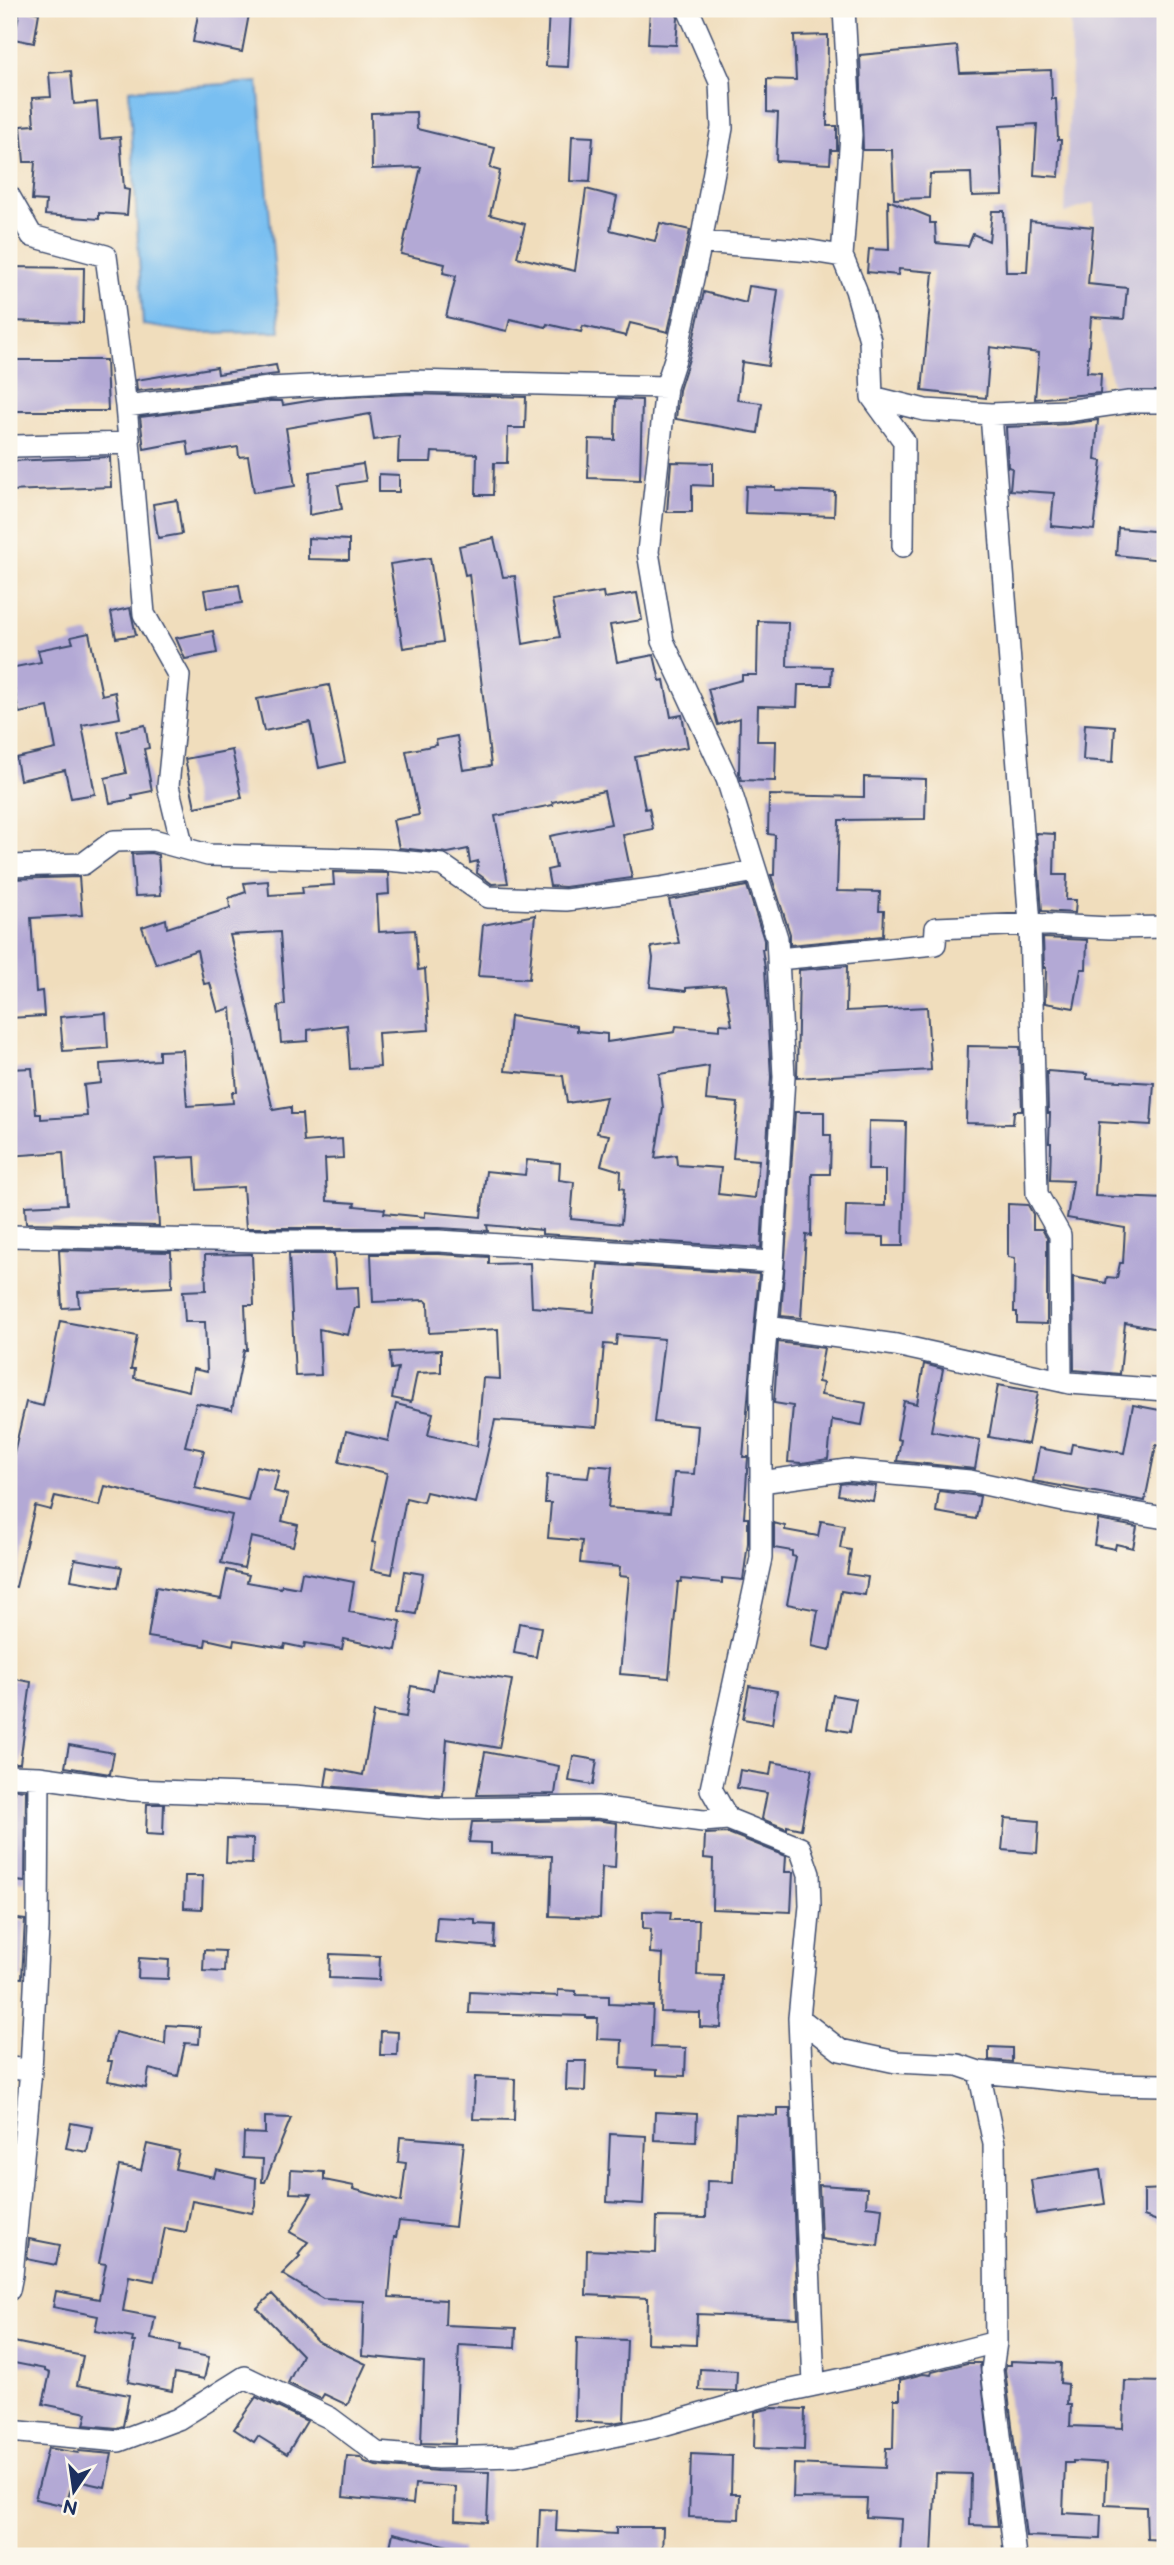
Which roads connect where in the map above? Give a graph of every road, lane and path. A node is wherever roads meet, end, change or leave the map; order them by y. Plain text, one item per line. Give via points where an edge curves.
1 (688, 9) edge
2 (844, 9) edge
3 (9, 196) edge
4 (701, 242) junction
5 (842, 256) junction
6 (666, 387) junction
7 (872, 397) junction
8 (1165, 402) edge
9 (126, 406) junction
10 (991, 414) junction
11 (129, 443) junction
12 (9, 448) edge
13 (903, 546) dead end
14 (183, 848) junction
15 (9, 866) edge
16 (756, 871) junction
17 (1030, 924) junction
18 (1165, 927) edge
19 (778, 959) junction
20 (9, 1236) edge
21 (773, 1262) junction
22 (767, 1326) junction
23 (1060, 1381) junction
24 (1165, 1390) edge
25 (761, 1482) junction
26 (1165, 1518) edge
27 (9, 1776) edge
28 (39, 1777) junction
29 (729, 1819) junction
30 (799, 2018) junction
31 (9, 2068) edge
32 (31, 2070) junction
33 (979, 2072) junction
34 (1165, 2085) edge
35 (9, 2290) edge
36 (996, 2342) junction
37 (814, 2385) junction
38 (9, 2431) edge
39 (1015, 2556) edge

1 - 4 street via 720,82 722,128
2 - 5 street via 851,135
3 - 9 street via 32,236 106,256
4 - 5 street
4 - 6 street
5 - 7 street via 870,340
6 - 9 street via 411,381 269,388
6 - 16 street via 648,552 663,641 727,779
7 - 10 street via 925,410
7 - 13 street via 904,440
8 - 10 street
9 - 11 street
10 - 17 street
11 - 12 street
11 - 14 street via 144,614 179,676 168,786
14 - 15 street via 153,839 114,841 83,864
14 - 16 street via 208,855 442,865 488,897 566,900
16 - 19 street via 777,938
17 - 18 street
17 - 19 street via 936,928 935,944
17 - 23 street via 1037,1194 1060,1235
19 - 21 street via 784,1077
20 - 21 street via 439,1241
21 - 22 street
22 - 23 street via 896,1345
22 - 25 street via 761,1386
23 - 24 street
25 - 26 street via 847,1470 970,1481
25 - 29 street via 761,1558 710,1789
27 - 28 street
28 - 29 street via 133,1790 294,1796 442,1809 597,1807 703,1821
28 - 32 street
29 - 30 street via 800,1848 809,1874 810,1906
30 - 33 street via 840,2050 896,2062 958,2065
30 - 37 street
31 - 32 street
32 - 35 street
33 - 34 street
33 - 36 street via 994,2144
36 - 37 street
36 - 39 street via 992,2370
37 - 38 street via 653,2427 516,2456 438,2458 377,2453 330,2417 245,2377 178,2419 119,2441

